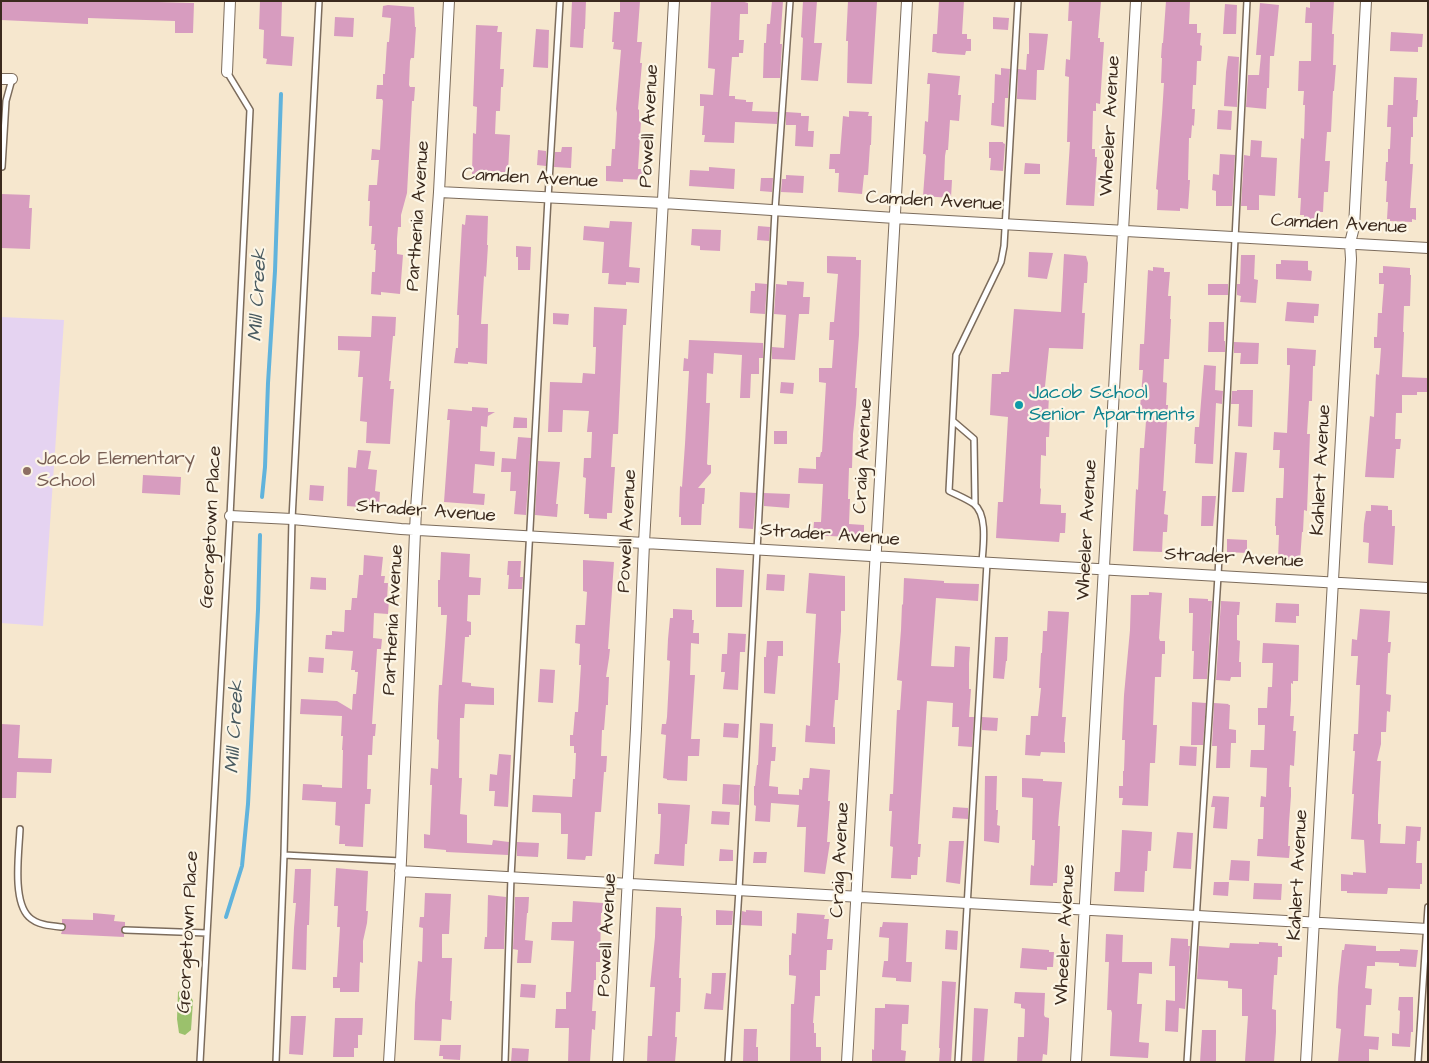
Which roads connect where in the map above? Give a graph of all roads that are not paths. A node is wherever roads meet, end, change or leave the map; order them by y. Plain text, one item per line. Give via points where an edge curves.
1 (230, 1) edge
2 (319, 1) edge
3 (449, 1) edge
4 (560, 1) edge
5 (674, 1) edge
6 (790, 1) edge
7 (907, 1) edge
8 (1018, 1) edge
9 (1136, 1) edge
10 (1247, 1) edge
11 (1366, 1) edge
12 (227, 72) joint
13 (7, 79) edge
14 (2, 167) edge
15 (439, 192) junction
16 (548, 198) junction
17 (663, 203) junction
18 (775, 211) junction
19 (895, 218) junction
20 (1006, 224) junction
21 (1123, 230) junction
22 (1235, 236) junction
23 (1350, 243) junction
24 (1428, 248) edge
25 (953, 420) junction
26 (975, 505) junction
27 (230, 516) junction
28 (292, 519) junction
29 (416, 530) junction
30 (530, 537) junction
31 (644, 542) junction
32 (758, 549) junction
33 (876, 557) junction
34 (984, 563) junction
35 (1104, 570) junction
36 (1218, 576) junction
37 (1333, 582) junction
38 (1428, 588) edge
39 (20, 829) dead end
40 (284, 855) junction
41 (400, 866) junction
42 (511, 877) junction
43 (628, 884) junction
44 (739, 890) junction
45 (856, 896) junction
46 (967, 903) junction
47 (1428, 907) edge
48 (1085, 910) junction
49 (1197, 917) junction
50 (1313, 922) junction
51 (62, 927) dead end
52 (1427, 929) edge
53 (125, 930) dead end
54 (207, 933) junction
55 (200, 1062) edge
56 (276, 1062) edge
57 (389, 1062) edge
58 (504, 1062) edge
59 (618, 1062) edge
60 (728, 1062) edge
61 (847, 1062) edge
62 (958, 1062) edge
63 (1076, 1062) edge
64 (1187, 1062) edge
65 (1306, 1062) edge
66 (1418, 1062) edge

1 - 12 street, Georgetown Place
2 - 28 lane
3 - 15 street, Parthenia Avenue
4 - 16 lane
5 - 17 street, Powell Avenue
6 - 18 lane
7 - 19 street, Craig Avenue
8 - 20 lane
9 - 21 street, Wheeler Avenue
10 - 22 lane
11 - 23 street, Kahlert Avenue via 1354,227
12 - 27 lane, Georgetown Place via 250,110
13 - 14 lane
15 - 16 street, Camden Avenue
15 - 29 street, Parthenia Avenue
16 - 17 street, Camden Avenue
16 - 30 lane
17 - 18 street, Camden Avenue
17 - 31 street, Powell Avenue
18 - 19 street, Camden Avenue
18 - 32 lane
19 - 20 street, Camden Avenue
19 - 33 street, Craig Avenue
20 - 21 street, Camden Avenue
20 - 25 lane via 1001,262 956,354
21 - 22 street, Camden Avenue
21 - 35 street, Wheeler Avenue
22 - 23 street, Camden Avenue
22 - 36 lane
23 - 24 street, Camden Avenue
23 - 37 street, Kahlert Avenue
25 - 26 lane via 974,439
25 - 26 lane via 949,492
26 - 34 lane via 982,519
27 - 28 street, Strader Avenue
27 - 54 lane, Georgetown Place
28 - 29 street, Strader Avenue
28 - 40 lane
29 - 30 street, Strader Avenue
29 - 41 street, Parthenia Avenue
30 - 31 street, Strader Avenue
30 - 42 lane
31 - 32 street, Strader Avenue
31 - 43 street, Powell Avenue
32 - 33 street, Strader Avenue
32 - 44 lane
33 - 34 street, Strader Avenue
33 - 45 street, Craig Avenue
34 - 35 street, Strader Avenue
34 - 46 lane
35 - 36 street, Strader Avenue
35 - 48 street, Wheeler Avenue
36 - 37 street, Strader Avenue
36 - 49 lane
37 - 38 street, Strader Avenue
37 - 50 street, Kahlert Avenue
39 - 51 lane via 18,897 22,907 28,917 38,923
40 - 41 lane
40 - 56 lane
41 - 42 street
41 - 57 street, Parthenia Avenue
42 - 43 street
42 - 58 lane
43 - 44 street
43 - 59 street, Powell Avenue
44 - 45 street
44 - 60 lane
45 - 46 street
45 - 61 street, Craig Avenue
46 - 48 street
46 - 62 lane
47 - 52 lane
48 - 49 street
48 - 63 street, Wheeler Avenue
49 - 50 street
49 - 64 lane
50 - 52 street
50 - 65 street, Kahlert Avenue
52 - 66 lane
53 - 54 lane
54 - 55 lane, Georgetown Place

